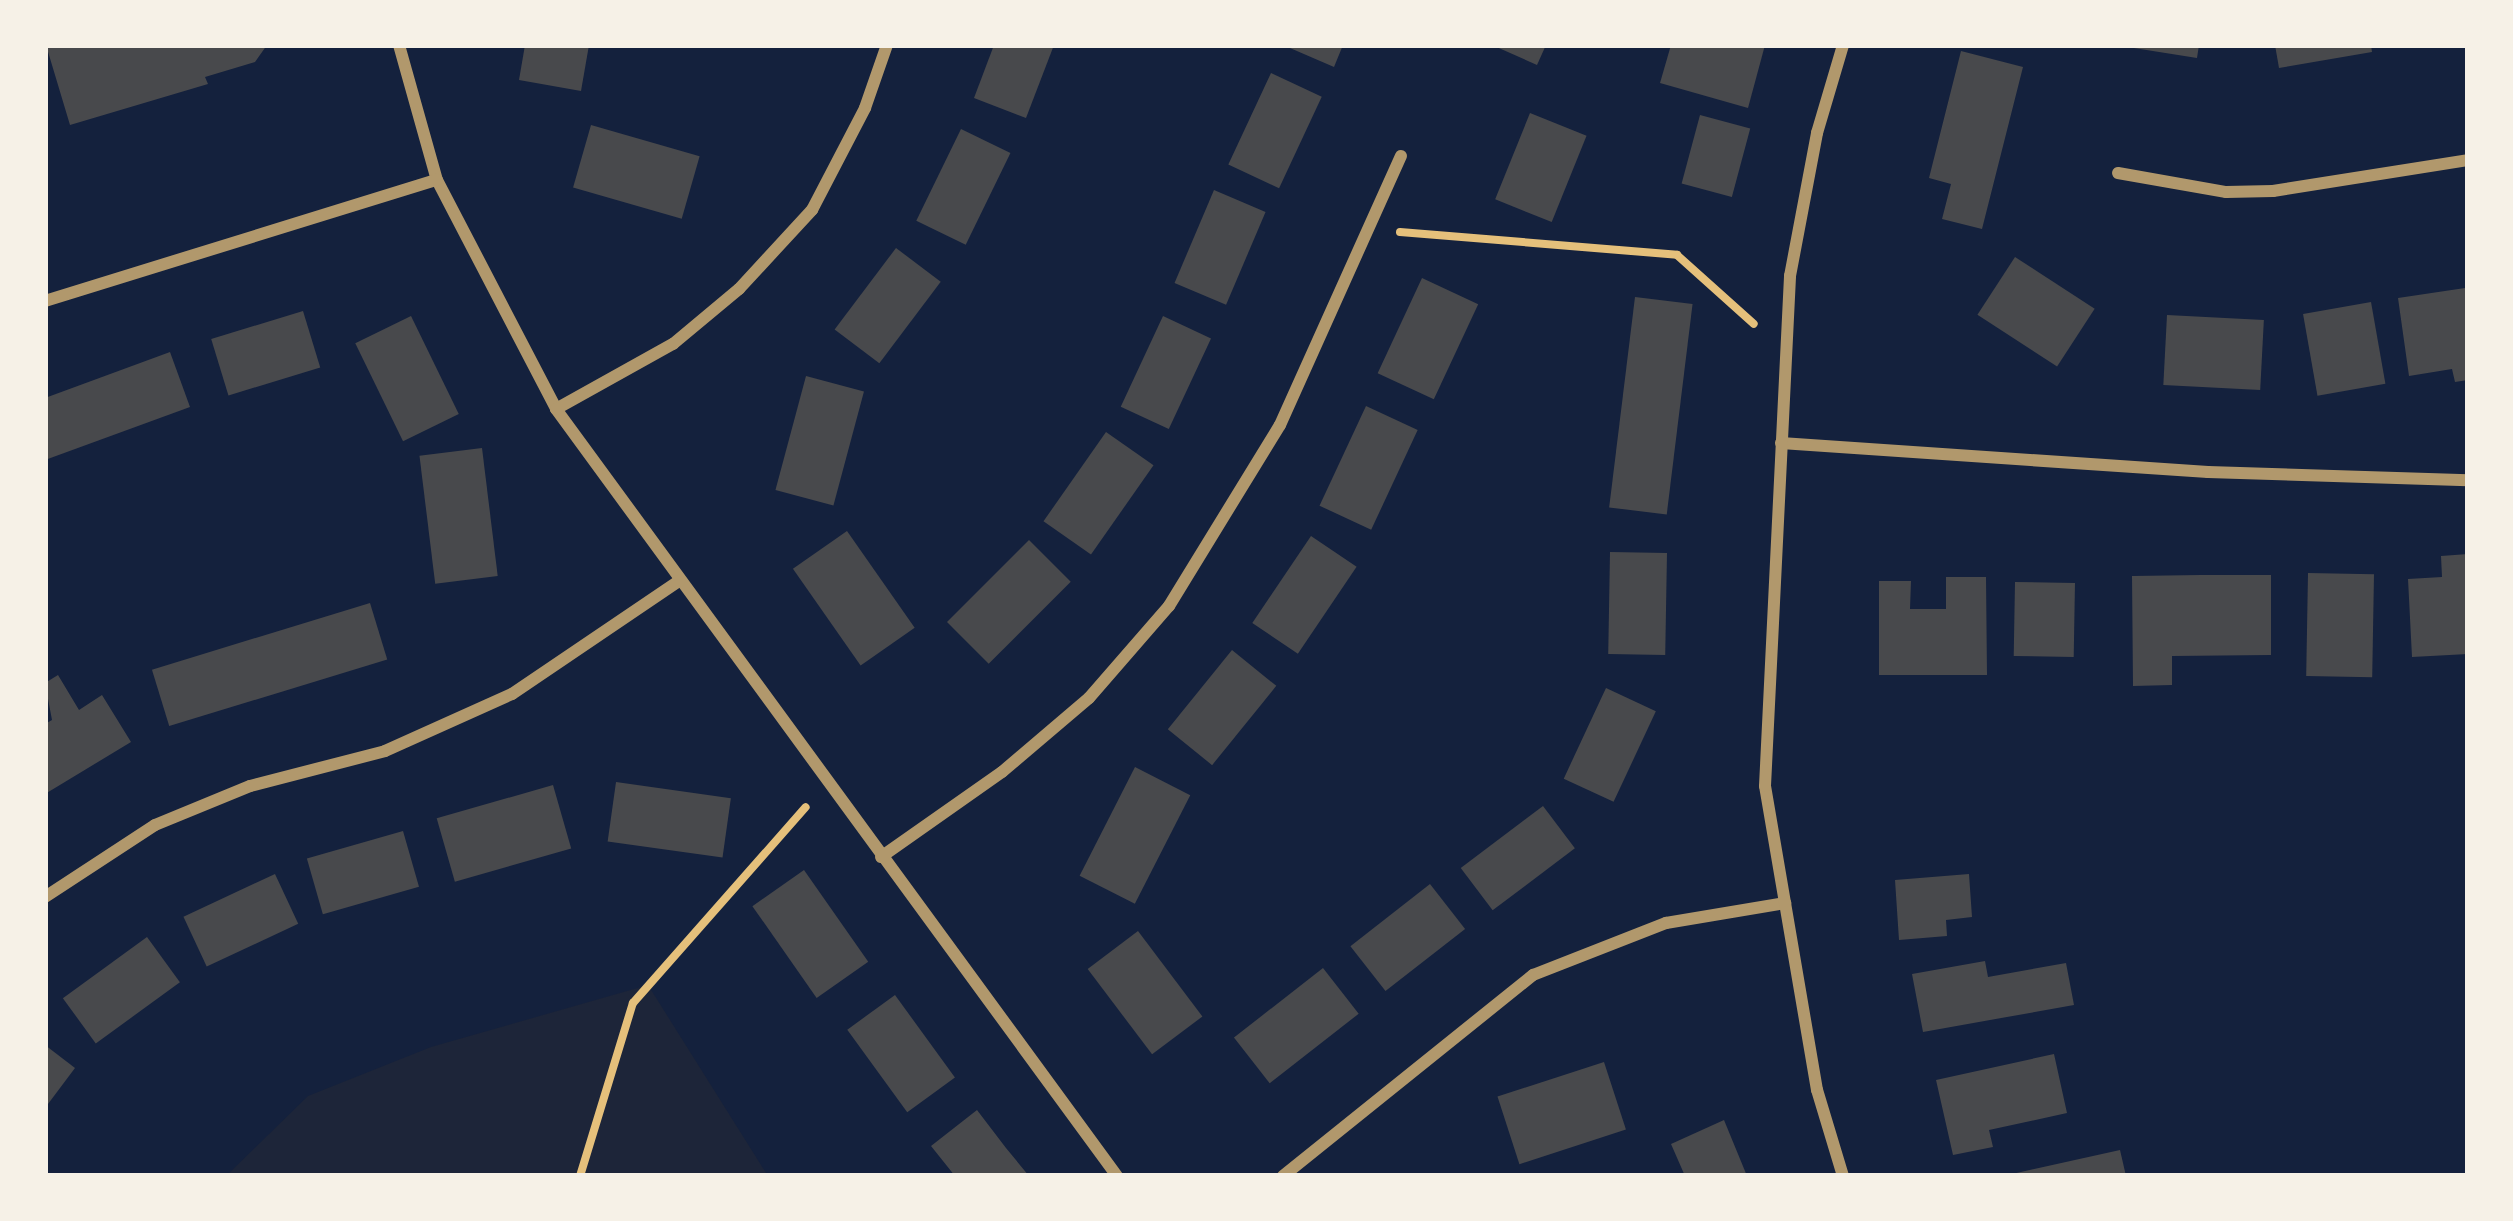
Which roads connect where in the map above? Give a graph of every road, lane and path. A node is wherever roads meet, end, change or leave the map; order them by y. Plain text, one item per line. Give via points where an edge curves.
1 (399, 45) edge
2 (887, 45) edge
3 (1844, 45) edge
4 (1401, 156) dead end
5 (2468, 160) edge
6 (2118, 173) dead end
7 (437, 180) junction
8 (1368, 229) junction
9 (45, 301) edge
10 (1786, 352) junction
11 (556, 409) junction
12 (1781, 443) junction
13 (2468, 480) edge
14 (679, 581) junction
15 (827, 784) junction
16 (881, 857) junction
17 (45, 897) edge
18 (1785, 903) junction
19 (580, 1176) edge
20 (1117, 1176) edge
21 (1283, 1176) edge
22 (1843, 1176) edge

1 - 7 street
2 - 11 street via 866,108 812,210 740,289 673,344
3 - 10 street via 1798,236
4 - 8 street
5 - 6 street via 2273,191
7 - 9 street
7 - 11 street
8 - 10 path via 1677,255
8 - 16 street via 1280,425 1169,606 1089,698
10 - 12 street
11 - 14 street
12 - 13 street
12 - 18 street via 1765,786
14 - 15 street
14 - 17 street via 512,694 385,751 250,786 155,825
15 - 16 street
15 - 19 path via 633,1004
16 - 20 street
18 - 21 street via 1666,923 1533,975
18 - 22 street via 1817,1090

